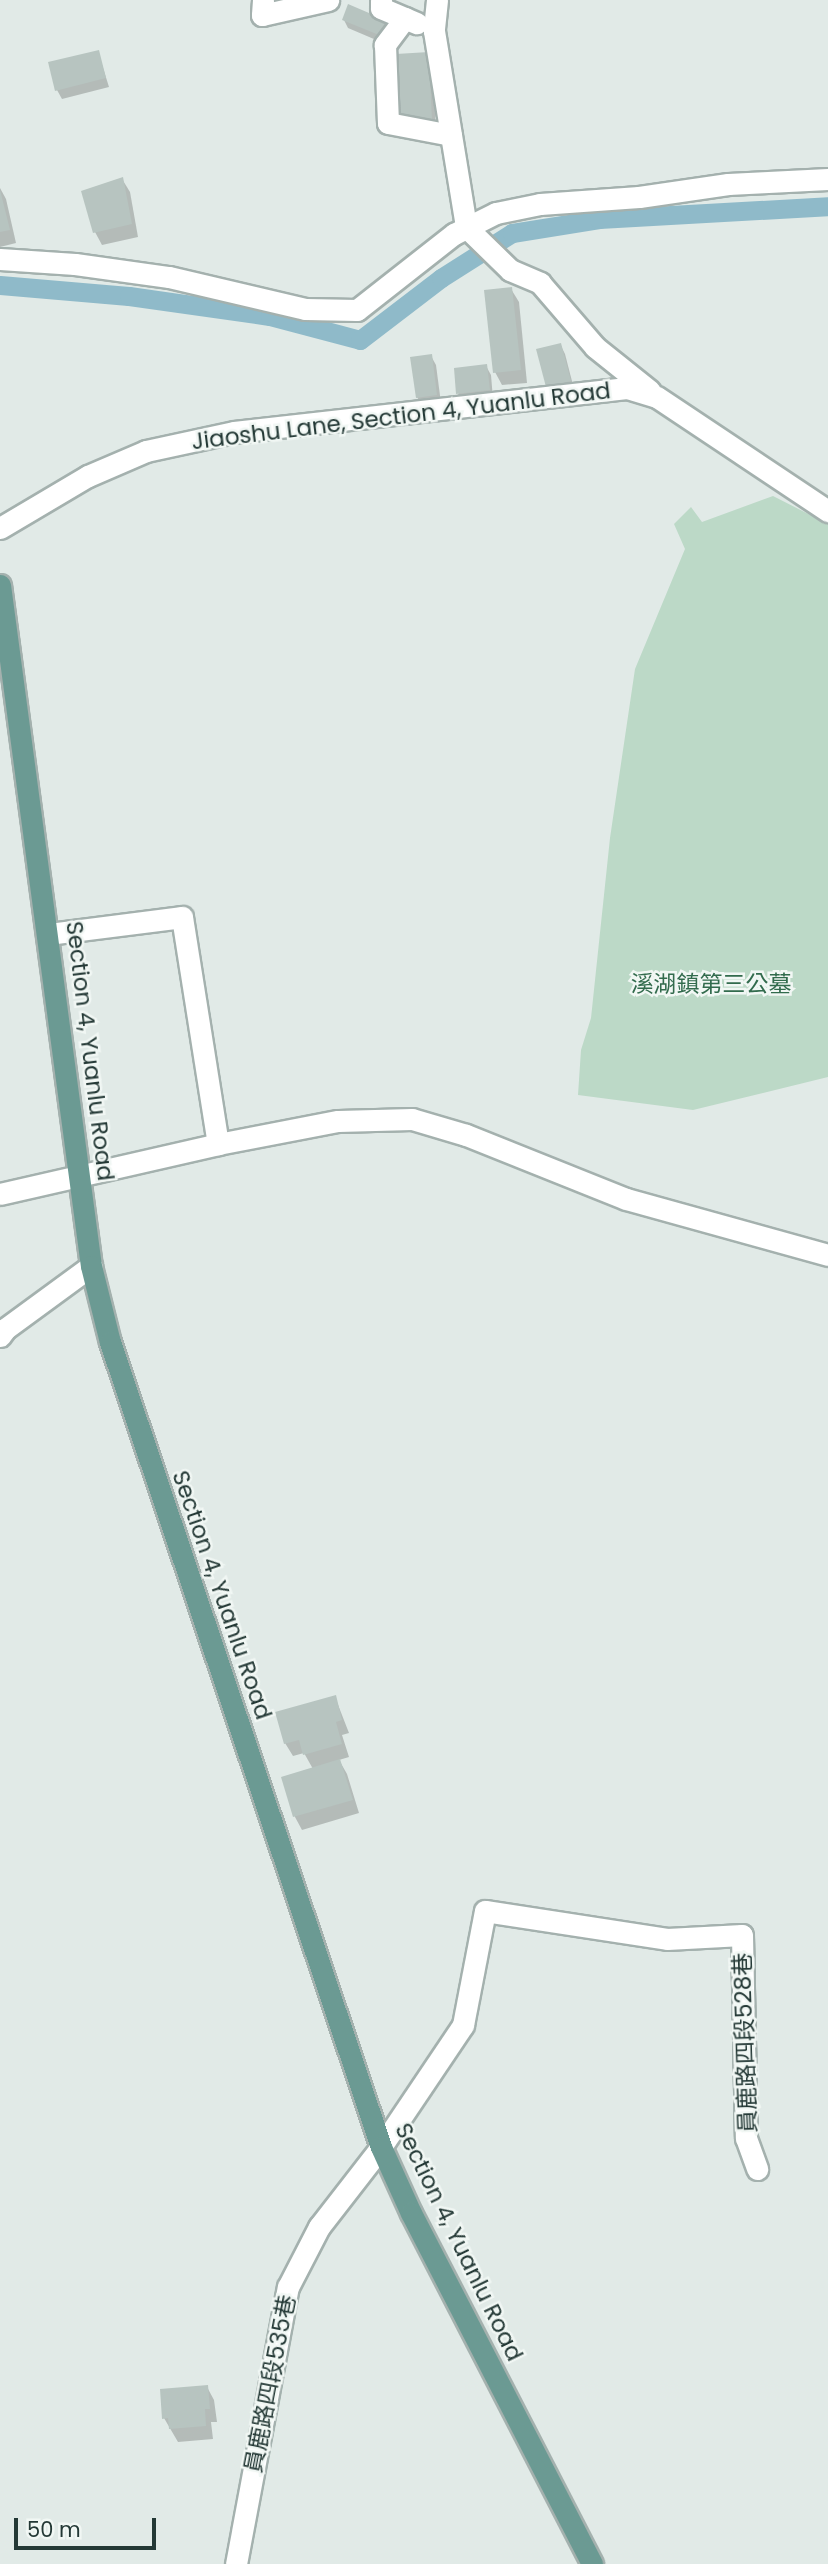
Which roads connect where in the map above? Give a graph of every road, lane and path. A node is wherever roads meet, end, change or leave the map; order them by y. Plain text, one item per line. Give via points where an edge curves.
1 (263, 0) edge
2 (328, 0) edge
3 (437, 0) edge
4 (377, 3) edge
5 (405, 18) junction
6 (434, 31) junction
7 (451, 135) junction
8 (828, 179) edge
9 (466, 227) junction
10 (0, 258) edge
11 (657, 397) junction
12 (828, 511) edge
13 (0, 528) edge
14 (0, 585) edge
15 (48, 934) junction
16 (218, 1144) junction
17 (79, 1175) junction
18 (0, 1194) edge
19 (828, 1255) edge
20 (91, 1266) junction
21 (0, 1336) edge
22 (381, 2147) junction
23 (757, 2169) dead end
24 (236, 2564) edge
25 (592, 2564) edge

1 - 2 street via 262,15
3 - 6 street
4 - 5 street
5 - 6 street
5 - 7 street via 385,45 388,123
6 - 7 street
7 - 9 street
8 - 9 street via 728,184 639,197 540,204 496,213
9 - 10 street via 356,310 305,309 169,277
9 - 11 street via 510,270 540,283 595,347
11 - 12 street, Jiaoshu Lane, Section 4, Yuanlu Road
11 - 13 street, Jiaoshu Lane, Section 4, Yuanlu Road via 627,388 599,389 234,432 146,451 88,476
14 - 15 main road, Section 4, Yuanlu Road
15 - 16 street via 182,917
15 - 17 main road, Section 4, Yuanlu Road
16 - 17 street
16 - 19 street via 338,1121 412,1119 466,1135 626,1199
17 - 18 street
17 - 20 main road, Section 4, Yuanlu Road
20 - 21 street
20 - 22 main road, Section 4, Yuanlu Road via 110,1342
22 - 23 street, 員鹿路四段528巷 via 463,2025 485,1911 667,1939 743,1934 746,2138
22 - 24 street, 員鹿路四段535巷 via 319,2227 288,2287
22 - 25 main road, Section 4, Yuanlu Road

